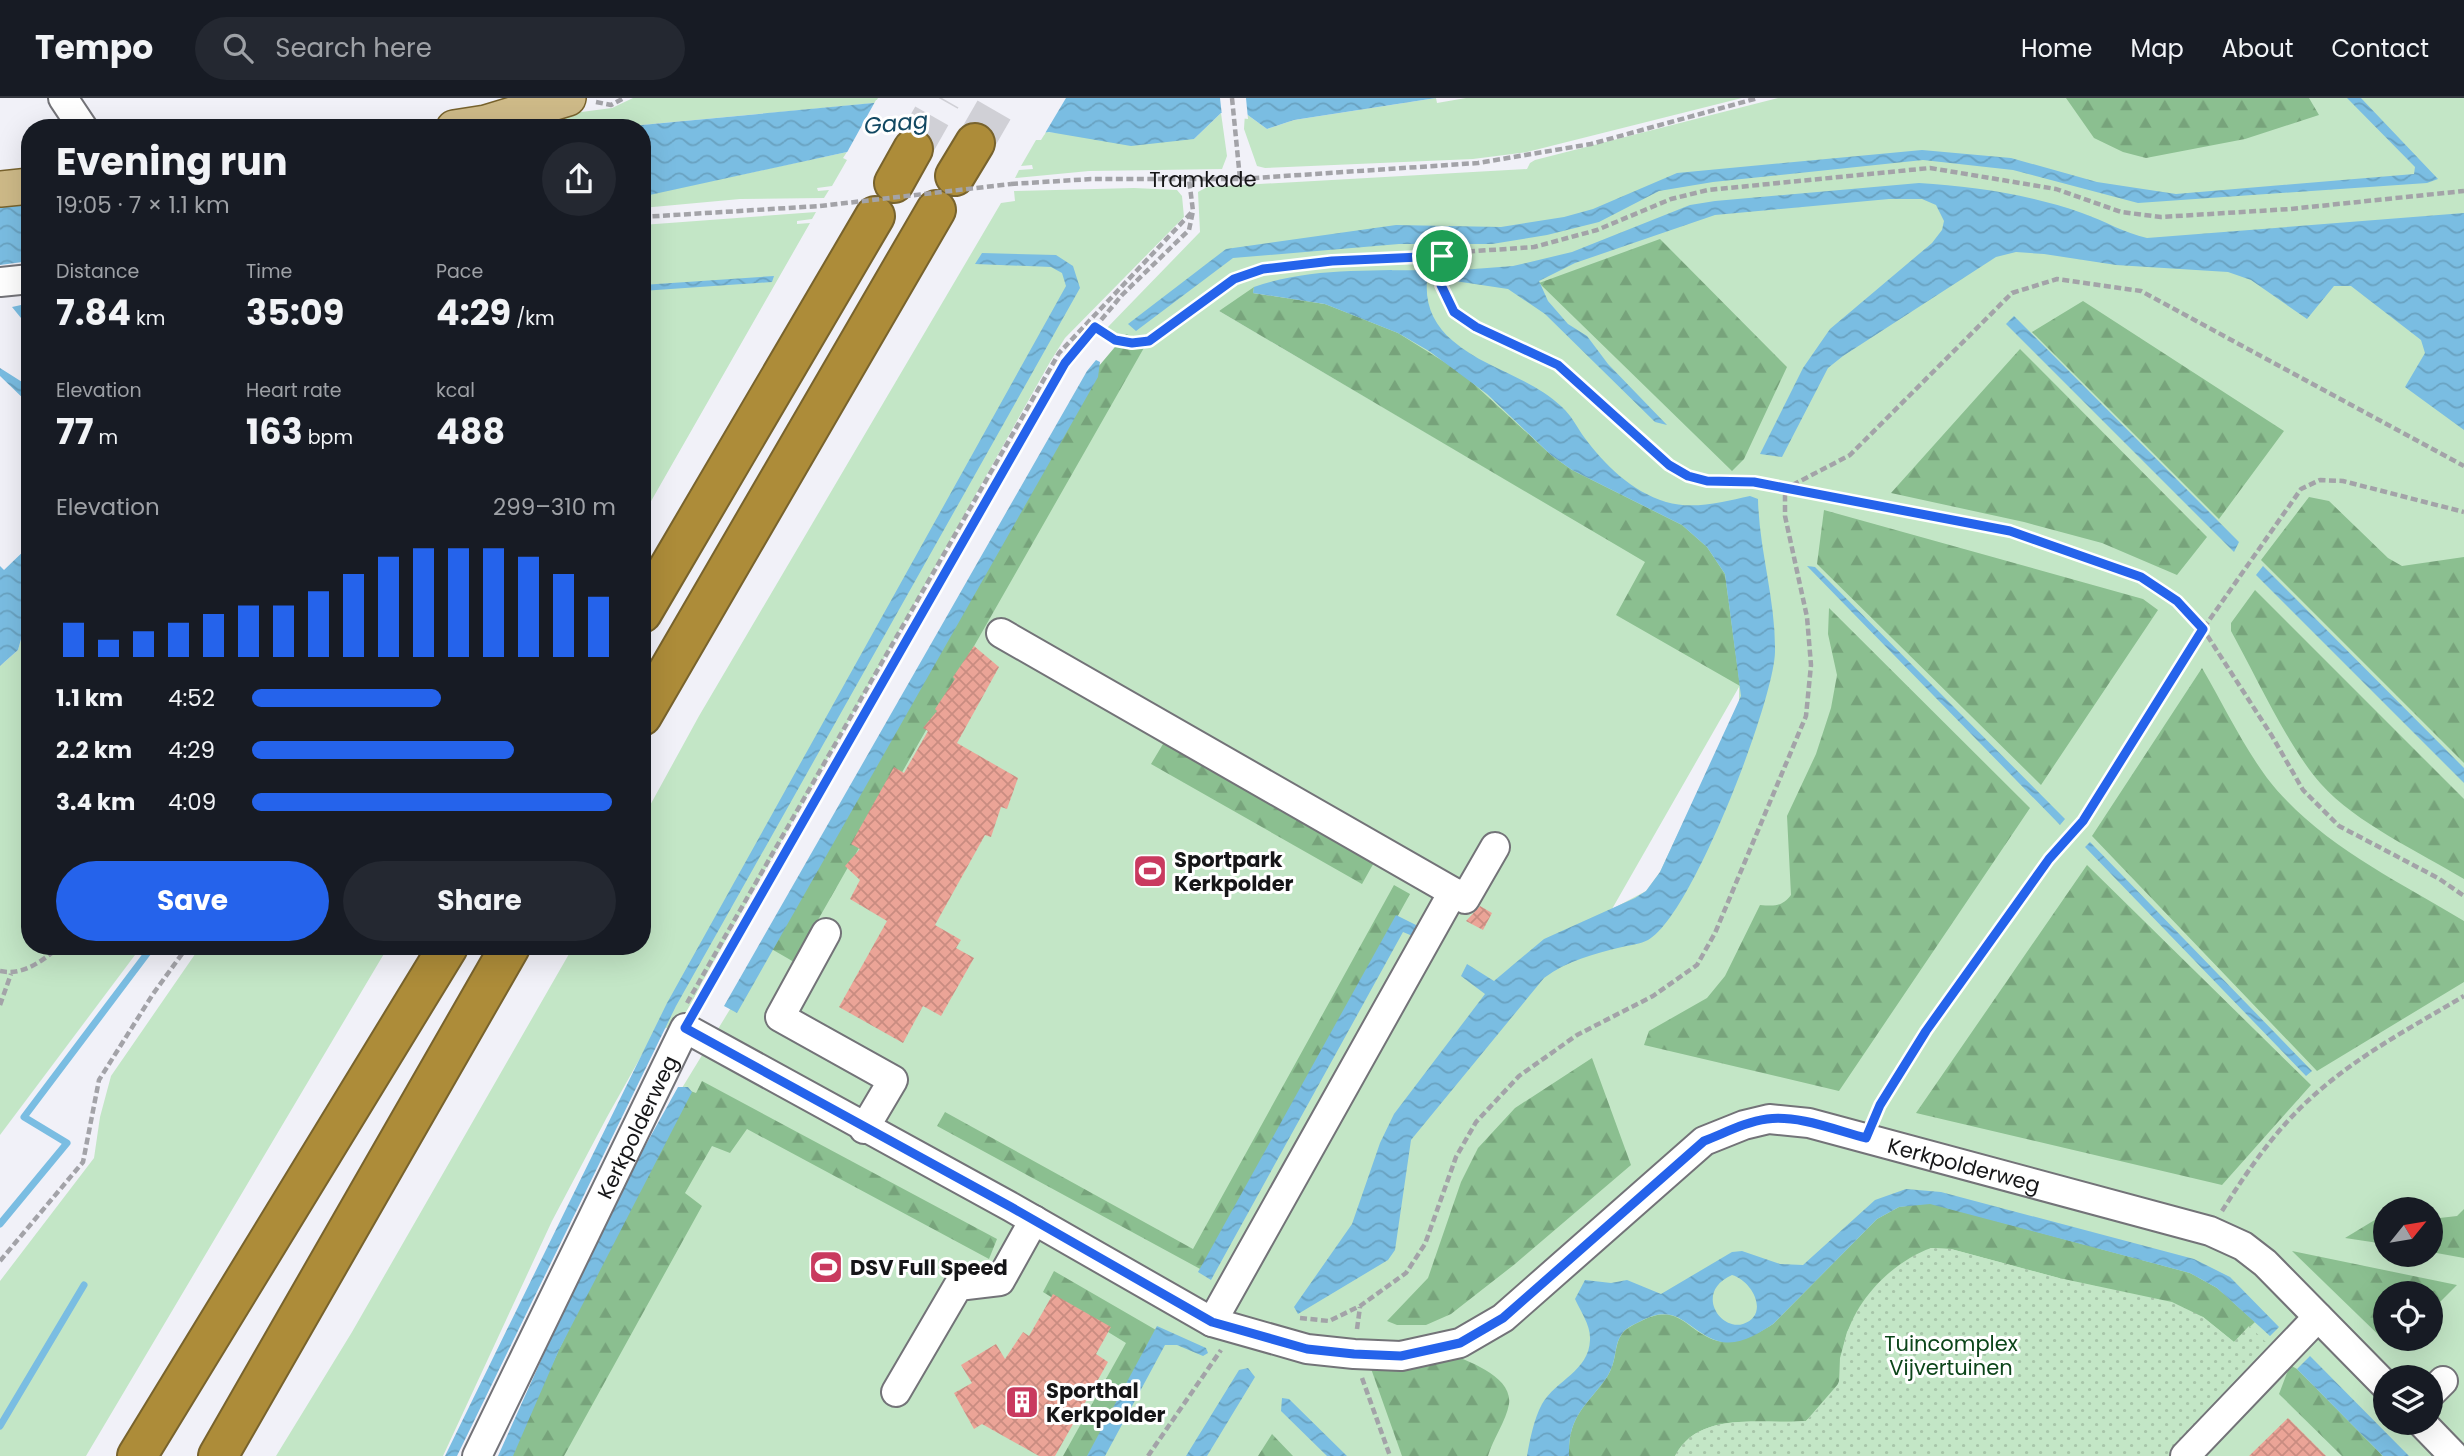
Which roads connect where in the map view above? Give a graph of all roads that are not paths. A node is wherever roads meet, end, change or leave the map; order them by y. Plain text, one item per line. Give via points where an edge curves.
1 (63, 98) edge
2 (578, 99) edge
3 (77, 119) edge
4 (501, 119) edge
5 (975, 143) tunnel mouth
6 (913, 149) tunnel mouth
7 (955, 176) dead end
8 (894, 183) dead end
9 (21, 187) edge
10 (0, 189) edge
11 (936, 210) dead end
12 (875, 216) dead end
13 (21, 280) edge
14 (0, 282) edge
15 (651, 598) edge
16 (1001, 633) dead end
17 (651, 701) edge
18 (1494, 847) dead end
19 (1453, 892) junction
20 (827, 933) dead end
21 (443, 955) edge
22 (505, 955) edge
23 (864, 1129) junction
24 (1034, 1220) junction
25 (2318, 1317) junction
26 (1222, 1326) junction
27 (2373, 1373) edge
28 (896, 1392) dead end
29 (2434, 1435) edge
30 (137, 1456) edge
31 (218, 1456) edge
32 (477, 1456) edge
33 (2185, 1456) edge
34 (2454, 1456) edge

1 - 3 street
2 - 4 main road
5 - 7 highway
6 - 8 highway
9 - 10 main road
11 - 17 highway
12 - 15 highway
13 - 14 street
16 - 19 street
18 - 19 street via 1465,899
19 - 26 street
20 - 23 street via 780,1017 893,1080
21 - 30 highway
22 - 31 highway
23 - 24 street, Kerkpolderweg
23 - 32 street, Kerkpolderweg via 687,1026
24 - 26 street, Kerkpolderweg
24 - 28 street via 1000,1281 958,1286
25 - 26 street, Kerkpolderweg via 2243,1246 2210,1231 1809,1123 1769,1119 1704,1141 1503,1318 1460,1343 1401,1356 1354,1354 1307,1349
25 - 27 street, Kerkpolderweg
25 - 33 street
29 - 34 street

